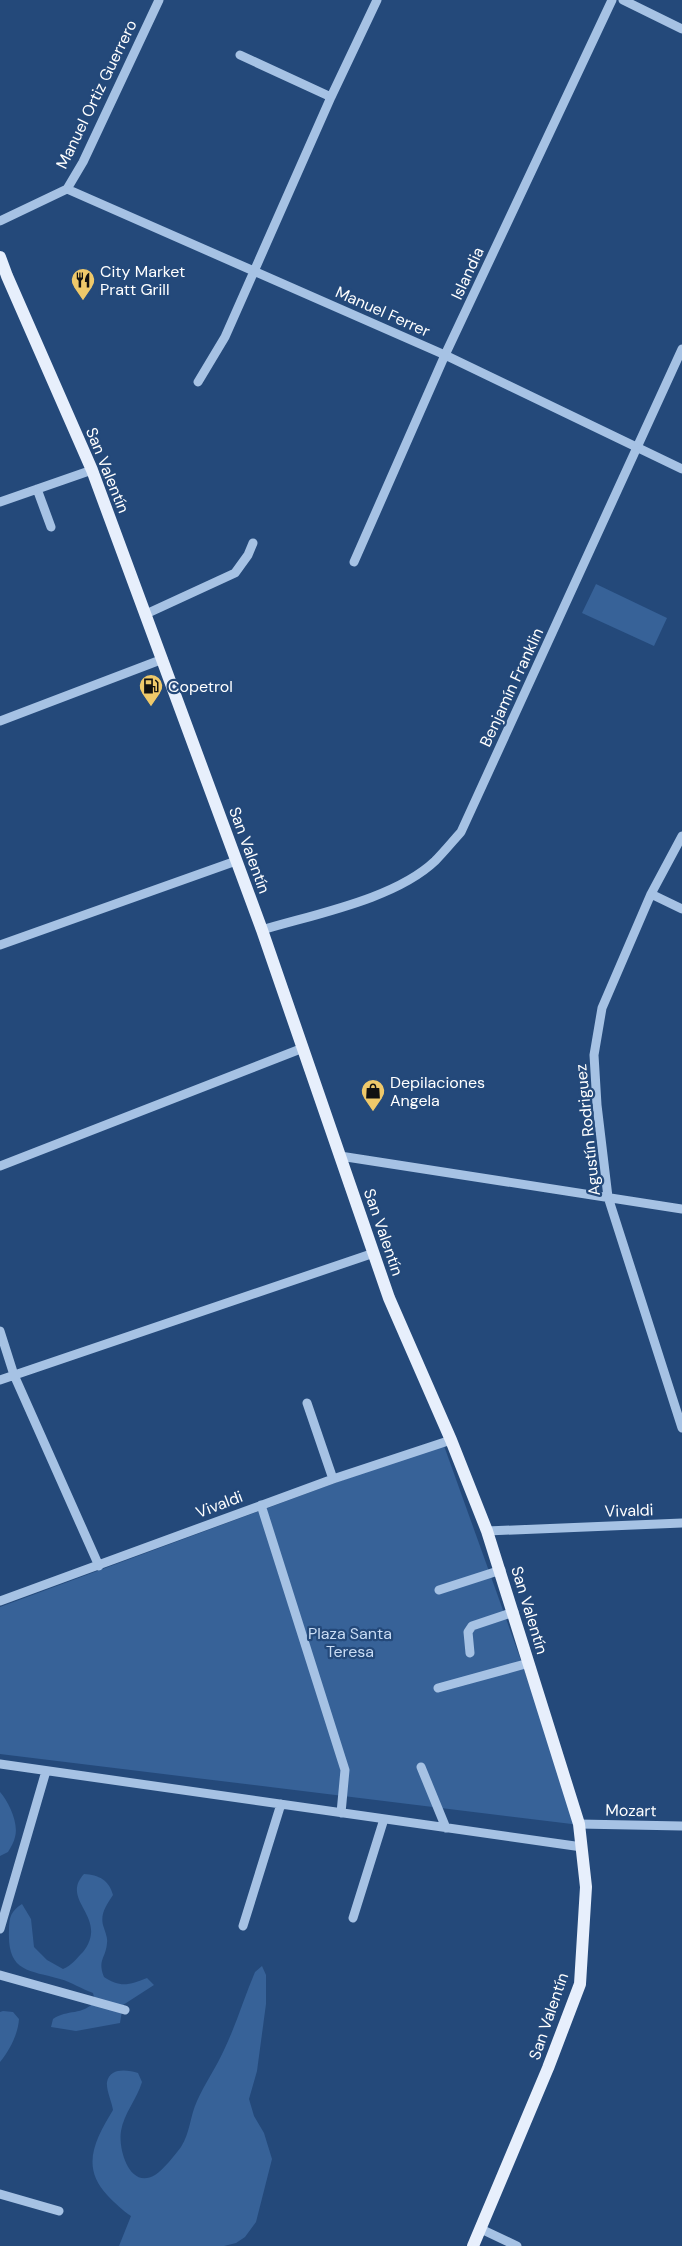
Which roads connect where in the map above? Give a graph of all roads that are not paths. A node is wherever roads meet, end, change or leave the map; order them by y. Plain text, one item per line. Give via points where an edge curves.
1 (158, 0) edge
2 (377, 0) edge
3 (612, 0) edge
4 (624, 0) edge
5 (682, 29) edge
6 (240, 55) dead end
7 (331, 97) junction
8 (67, 189) junction
9 (0, 221) edge
10 (0, 256) edge
11 (253, 270) junction
12 (3, 278) edge
13 (682, 349) edge
14 (445, 355) junction
15 (198, 382) dead end
16 (637, 447) junction
17 (682, 469) edge
18 (92, 470) junction
19 (37, 489) junction
20 (0, 502) edge
21 (51, 527) dead end
22 (252, 543) dead end
23 (354, 562) dead end
24 (146, 614) junction
25 (163, 659) junction
26 (0, 721) edge
27 (682, 836) edge
28 (236, 861) junction
29 (651, 894) junction
30 (682, 909) edge
31 (262, 930) junction
32 (0, 945) edge
33 (303, 1048) junction
34 (340, 1156) junction
35 (0, 1166) edge
36 (608, 1197) junction
37 (682, 1209) edge
38 (374, 1253) junction
39 (0, 1332) edge
40 (14, 1375) junction
41 (0, 1380) edge
42 (307, 1403) dead end
43 (682, 1428) edge
44 (451, 1440) junction
45 (333, 1479) junction
46 (261, 1505) junction
47 (682, 1523) edge
48 (488, 1531) junction
49 (99, 1566) junction
50 (501, 1570) junction
51 (439, 1590) dead end
52 (0, 1601) edge
53 (514, 1612) junction
54 (470, 1653) dead end
55 (529, 1663) junction
56 (438, 1688) dead end
57 (0, 1764) edge
58 (421, 1767) dead end
59 (46, 1770) junction
60 (282, 1804) junction
61 (341, 1813) junction
62 (384, 1819) junction
63 (579, 1824) junction
64 (682, 1826) edge
65 (446, 1828) junction
66 (582, 1847) junction
67 (353, 1918) dead end
68 (243, 1926) dead end
69 (0, 1929) edge
70 (0, 1975) edge
71 (125, 2010) dead end
72 (0, 2194) edge
73 (59, 2211) dead end
74 (481, 2229) junction
75 (473, 2246) edge
76 (517, 2246) edge

1 - 8 street, Manuel Ortiz Guerrero via 83,162
2 - 7 street
3 - 14 street, Islandia
4 - 5 street
6 - 7 street
7 - 11 street
8 - 9 street, Manuel Ortiz Guerrero
8 - 11 street, Manuel Ferrer
10 - 12 main road, San Valentín
11 - 14 street, Manuel Ferrer
11 - 15 street via 225,337
12 - 18 main road, San Valentín
13 - 16 street, Benjamín Franklin
14 - 16 street, Manuel Ferrer
14 - 23 street, Islandia
16 - 17 street, Manuel Ferrer
16 - 31 street, Benjamín Franklin via 461,832 434,862 405,882 372,897
18 - 19 street
18 - 24 main road, San Valentín
19 - 20 street
19 - 21 street
22 - 24 street via 235,573
24 - 25 main road, San Valentín
25 - 26 street
25 - 28 main road, San Valentín
27 - 29 street, Agustín Rodriguez
28 - 31 main road, San Valentín
28 - 32 street
29 - 30 street
29 - 36 street, Agustín Rodriguez via 602,1008 594,1055
31 - 33 main road, San Valentín
33 - 34 main road, San Valentín
33 - 35 street
34 - 36 street
34 - 38 main road, San Valentín
36 - 37 street
36 - 43 street, Agustín Rodriguez
38 - 40 street
38 - 44 main road, San Valentín via 389,1298
39 - 40 street
40 - 41 street
40 - 49 street
42 - 45 street
44 - 45 street, Vivaldi
44 - 48 main road, San Valentín
45 - 46 street, Vivaldi
46 - 49 street, Vivaldi
46 - 61 street via 345,1770
47 - 48 street, Vivaldi
48 - 50 main road, San Valentín
49 - 52 street, Vivaldi
50 - 51 street
50 - 53 main road, San Valentín
53 - 54 street via 472,1626 468,1632
53 - 55 main road, San Valentín
55 - 56 street
55 - 63 main road, San Valentín
57 - 59 street
58 - 65 street
59 - 60 street
59 - 69 street
60 - 61 street
60 - 68 street
61 - 62 street
62 - 65 street
62 - 67 street
63 - 64 street, Mozart
63 - 66 main road, San Valentín
65 - 66 street
66 - 74 main road, San Valentín via 586,1887 580,1984
70 - 71 street
72 - 73 street
74 - 75 main road, San Valentín
74 - 76 street

